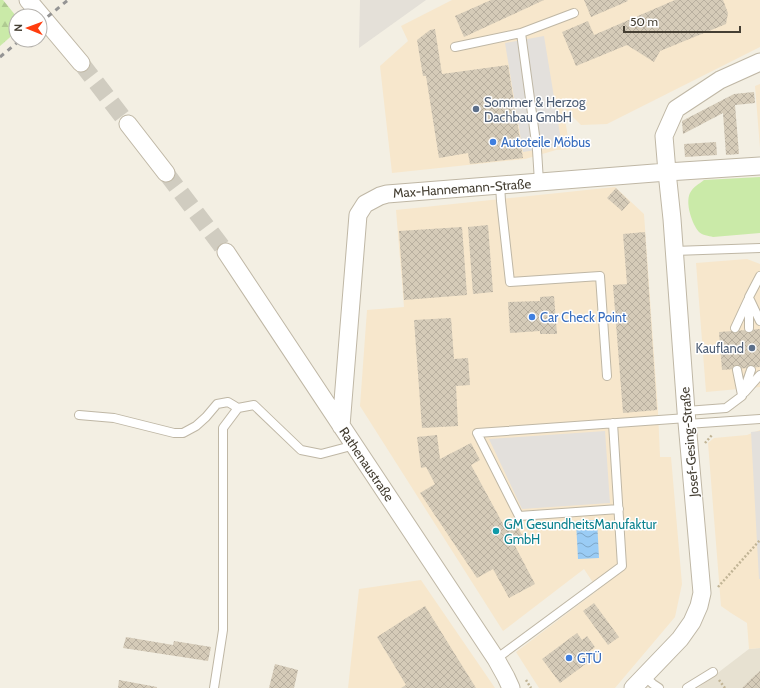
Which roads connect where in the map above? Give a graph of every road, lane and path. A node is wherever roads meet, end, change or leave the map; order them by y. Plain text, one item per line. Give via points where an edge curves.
1 (28, 0) edge
2 (574, 12) dead end
3 (520, 33) junction
4 (455, 47) dead end
5 (760, 62) edge
6 (81, 63) tunnel mouth
7 (128, 124) tunnel mouth
8 (760, 166) edge
9 (667, 172) junction
10 (166, 173) tunnel mouth
11 (539, 182) junction
12 (500, 185) junction
13 (760, 248) edge
14 (674, 251) junction
15 (226, 252) tunnel mouth
16 (760, 276) edge
17 (749, 297) junction
18 (760, 321) edge
19 (735, 328) dead end
20 (749, 328) dead end
21 (737, 370) dead end
22 (751, 370) dead end
23 (760, 375) edge
24 (607, 376) dead end
25 (742, 396) junction
26 (238, 408) junction
27 (79, 415) dead end
28 (687, 418) junction
29 (760, 419) edge
30 (613, 423) junction
31 (341, 426) junction
32 (355, 445) junction
33 (618, 509) junction
34 (760, 540) edge
35 (715, 590) dead end
36 (496, 659) junction
37 (713, 672) dead end
38 (638, 682) edge
39 (511, 684) edge
40 (722, 684) dead end
41 (214, 688) edge
42 (659, 688) edge
43 (687, 688) edge
44 (725, 688) edge

1 - 6 street
2 - 3 lane
3 - 4 lane
3 - 11 lane via 537,150
5 - 9 street, Josef-Gesing-Straße via 720,80 676,109 664,136
7 - 10 street
8 - 9 street, Max-Hannemann-Straße
9 - 11 street, Max-Hannemann-Straße
9 - 14 street, Josef-Gesing-Straße
11 - 12 street, Max-Hannemann-Straße
12 - 24 lane via 510,282 600,276
12 - 31 street, Max-Hannemann-Straße via 387,194 365,204 358,214
13 - 14 lane
14 - 28 street, Josef-Gesing-Straße
15 - 31 street, Rathenaustraße
16 - 17 lane
17 - 18 lane
17 - 19 lane
17 - 20 lane
21 - 25 lane
22 - 25 lane
23 - 25 lane
25 - 28 lane via 726,408
26 - 27 lane via 228,402 217,404 196,426 184,433 174,433 114,418
26 - 32 lane via 254,405 301,450 321,454
26 - 41 lane via 222,428 223,630
28 - 29 lane
28 - 30 lane
28 - 38 street, Josef-Gesing-Straße via 702,592 692,622 680,639
30 - 33 lane
30 - 33 lane via 477,433 519,516
31 - 32 street, Rathenaustraße
32 - 36 street, Rathenaustraße
33 - 36 lane via 622,566
34 - 35 path
36 - 39 street, Rathenaustraße
37 - 43 lane
38 - 42 lane via 653,684
40 - 44 path

